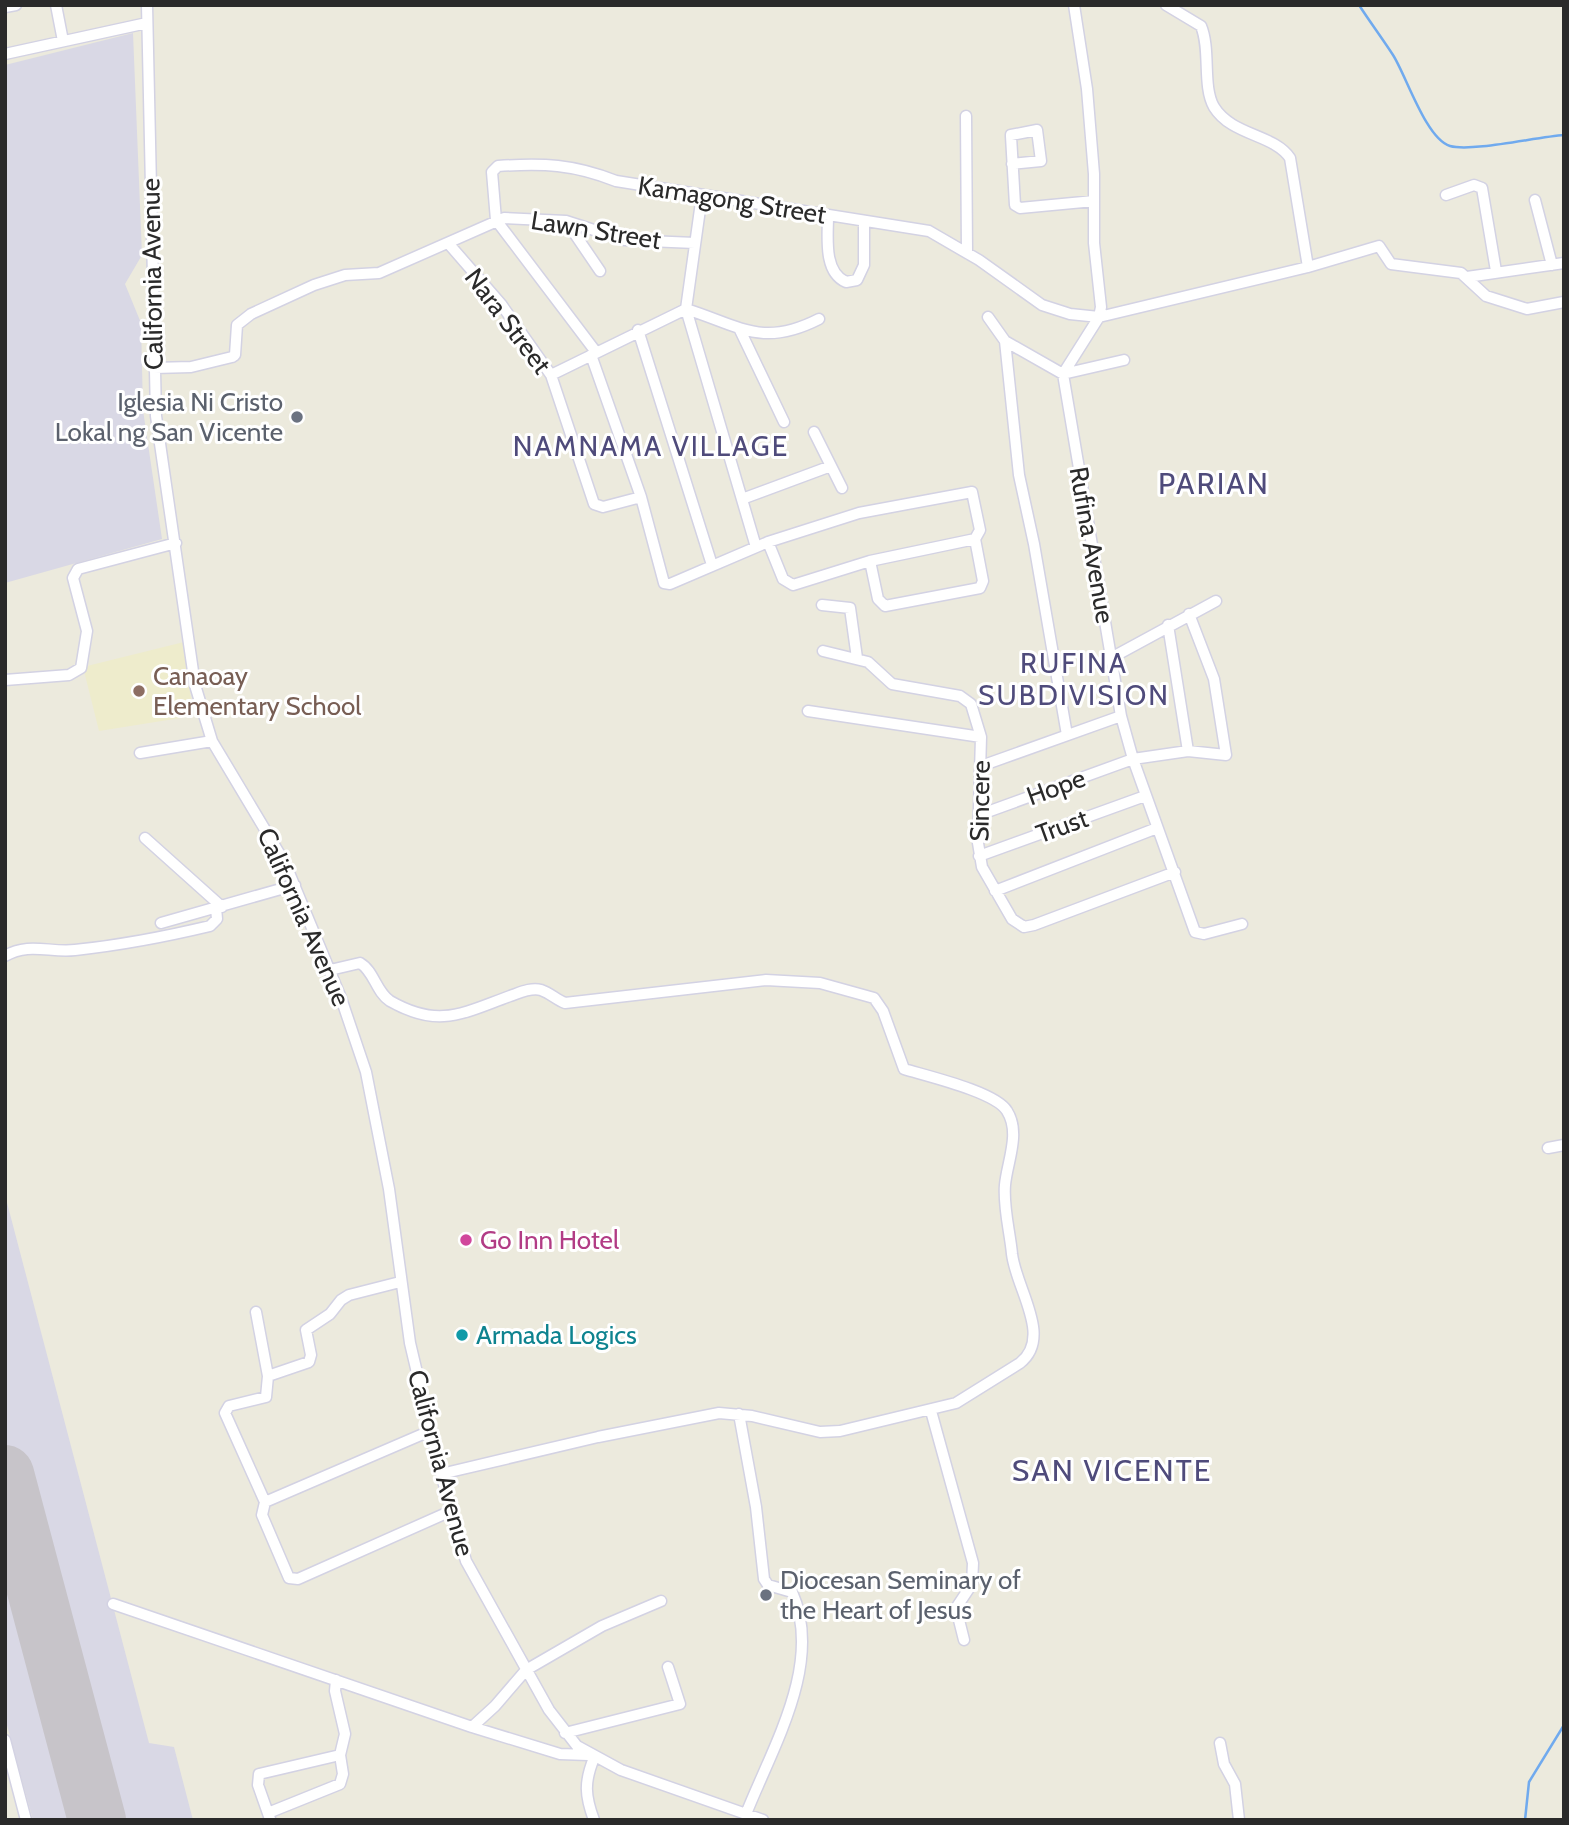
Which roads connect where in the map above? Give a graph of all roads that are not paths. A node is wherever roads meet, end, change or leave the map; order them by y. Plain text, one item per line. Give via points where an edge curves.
1 (16, 5) edge
2 (56, 5) edge
3 (147, 5) edge
4 (1074, 5) edge
5 (1166, 5) edge
6 (5, 8) edge
7 (147, 23) junction
8 (63, 41) junction
9 (5, 54) edge
10 (966, 116) dead end
11 (1012, 164) dead end
12 (702, 195) junction
13 (1446, 195) dead end
14 (1535, 200) dead end
15 (1094, 201) junction
16 (828, 216) junction
17 (496, 220) junction
18 (566, 221) junction
19 (864, 221) junction
20 (448, 243) junction
21 (695, 243) junction
22 (967, 253) junction
23 (1564, 263) edge
24 (1552, 265) junction
25 (1308, 267) junction
26 (600, 271) dead end
27 (1496, 271) junction
28 (1468, 277) junction
29 (1564, 302) edge
30 (685, 309) junction
31 (988, 317) dead end
32 (1099, 317) junction
33 (819, 319) dead end
34 (738, 328) junction
35 (638, 330) junction
36 (1005, 341) junction
37 (594, 353) junction
38 (1124, 360) dead end
39 (154, 369) junction
40 (1063, 374) junction
41 (551, 375) junction
42 (785, 422) dead end
43 (814, 432) dead end
44 (831, 466) junction
45 (842, 488) dead end
46 (641, 498) junction
47 (742, 499) junction
48 (975, 539) junction
49 (176, 542) junction
50 (768, 542) junction
51 (756, 547) junction
52 (870, 561) junction
53 (712, 565) junction
54 (1216, 601) dead end
55 (822, 605) dead end
56 (1189, 614) junction
57 (1168, 625) junction
58 (823, 651) dead end
59 (858, 658) junction
60 (1111, 658) junction
61 (5, 680) edge
62 (807, 711) dead end
63 (1121, 716) junction
64 (1067, 735) junction
65 (981, 737) junction
66 (212, 741) junction
67 (1188, 751) junction
68 (140, 753) dead end
69 (1133, 759) junction
70 (981, 766) junction
71 (1146, 796) junction
72 (979, 815) junction
73 (1157, 828) junction
74 (145, 838) dead end
75 (979, 856) junction
76 (1175, 872) junction
77 (295, 885) junction
78 (995, 891) junction
79 (219, 907) junction
80 (161, 923) dead end
81 (1242, 924) dead end
82 (5, 956) edge
83 (330, 970) junction
84 (1564, 1145) edge
85 (1548, 1148) dead end
86 (400, 1282) junction
87 (256, 1312) dead end
88 (268, 1376) junction
89 (932, 1410) junction
90 (739, 1414) junction
91 (430, 1431) junction
92 (441, 1474) junction
93 (265, 1502) junction
94 (451, 1511) junction
95 (661, 1601) dead end
96 (113, 1604) dead end
97 (964, 1640) dead end
98 (668, 1667) dead end
99 (526, 1670) junction
100 (336, 1680) junction
101 (472, 1727) junction
102 (565, 1733) junction
103 (5, 1740) edge
104 (1220, 1743) dead end
105 (340, 1755) junction
106 (591, 1757) junction
107 (746, 1814) junction
108 (268, 1818) edge
109 (26, 1820) edge
110 (594, 1820) edge
111 (763, 1820) edge
112 (1239, 1820) edge

1 - 6 street
2 - 8 street
3 - 7 street, California Avenue
4 - 15 street via 1087,89
5 - 25 street via 1201,26 1210,97 1219,113 1248,134 1282,148 1290,158
7 - 8 street
7 - 39 street, California Avenue
8 - 9 street
10 - 22 street
11 - 15 street via 1018,207
12 - 16 street, Kamagong Street
12 - 17 street, Kamagong Street via 616,181 557,164 498,166 492,172
12 - 21 street
13 - 27 street via 1474,185 1482,188
14 - 24 street
15 - 32 street
16 - 19 street, Kamagong Street
16 - 19 street via 830,262 846,282 857,280 864,265
17 - 18 street, Lawn Street
17 - 20 street
17 - 37 street
18 - 21 street, Lawn Street via 625,240
18 - 26 street
19 - 22 street, Kamagong Street via 929,231
20 - 39 street via 379,273 330,278 251,314 237,325 235,355 191,367
20 - 41 street, Nara Street
21 - 30 street
22 - 32 street, Kamagong Street via 1042,305
23 - 24 street
24 - 27 street
25 - 28 street, Kamagong Street via 1379,246 1391,264 1446,269
25 - 32 street, Kamagong Street
27 - 28 street
28 - 29 street via 1486,296 1527,309
30 - 34 street
30 - 35 street
30 - 47 street
31 - 36 street
32 - 40 street
33 - 34 street via 776,335
34 - 42 street
35 - 37 street
35 - 53 street
36 - 40 street
36 - 64 street via 1019,475
37 - 41 street
37 - 46 street
38 - 40 street
39 - 49 street, California Avenue via 156,416
40 - 60 street, Rufina Avenue
41 - 46 street, Nara Street via 594,504 603,508
43 - 44 street
44 - 45 street
44 - 47 street
46 - 53 street via 664,583
47 - 51 street
48 - 50 street via 980,530 978,515 974,496 968,491 859,513
48 - 52 street
48 - 52 street via 983,581 974,592 885,606 878,599
49 - 61 street via 78,569 73,578 87,631 81,668 69,675
49 - 66 street, California Avenue via 195,685
50 - 51 street
50 - 52 street via 789,584
51 - 53 street
54 - 56 street
55 - 59 street via 850,608
56 - 57 street
56 - 67 street, Hope via 1214,679 1227,752 1221,757
57 - 60 street
57 - 67 street
58 - 59 street, Sincere
59 - 65 street, Sincere via 892,684 964,698 971,704
60 - 63 street, Rufina Avenue
62 - 65 street
63 - 64 street
63 - 69 street, Rufina Avenue
64 - 70 street
65 - 70 street, Sincere
66 - 68 street
66 - 77 street, California Avenue via 274,841
67 - 69 street, Hope
69 - 71 street, Rufina Avenue
69 - 72 street, Hope
70 - 72 street, Sincere
71 - 73 street, Rufina Avenue
71 - 75 street, Trust
72 - 75 street, Sincere
73 - 76 street, Rufina Avenue
73 - 78 street
74 - 79 street
75 - 78 street, Sincere
76 - 78 street, Sincere via 1024,927 1012,919
76 - 81 street, Rufina Avenue via 1195,932
77 - 79 street
77 - 83 street, California Avenue
79 - 80 street
79 - 82 street via 217,919 209,926 153,941 72,950 24,948
83 - 86 street, California Avenue via 366,1072 389,1189
83 - 89 street via 360,963 391,1001 445,1018 527,990 540,990 565,1003 766,979 820,983 874,998 904,1069 994,1101 1006,1109 1013,1130 1005,1186 1007,1212 1013,1262 1035,1327 1035,1342 1020,1363 956,1403
84 - 85 street
86 - 88 street via 341,1300 306,1330 312,1355 309,1363
86 - 91 street, California Avenue
87 - 88 street
88 - 93 street via 266,1397 229,1406 225,1413
89 - 90 street via 832,1432
89 - 97 street via 973,1563 972,1584 956,1608
90 - 92 street via 700,1415
90 - 107 street via 764,1579 768,1585 792,1592 802,1644 799,1686
91 - 92 street, California Avenue
91 - 93 street
92 - 94 street, California Avenue
93 - 94 street via 262,1514 284,1572 292,1580
94 - 99 street, California Avenue via 466,1562
95 - 99 street via 602,1626
96 - 100 street
98 - 102 street via 680,1704
99 - 101 street
99 - 102 street, California Avenue
100 - 101 street
100 - 105 street via 345,1734
101 - 106 street via 561,1754
102 - 106 street, California Avenue
103 - 109 street
104 - 112 street via 1235,1784
105 - 108 street via 340,1784
105 - 108 street via 258,1774
106 - 107 street
106 - 110 street via 585,1796
107 - 111 street

